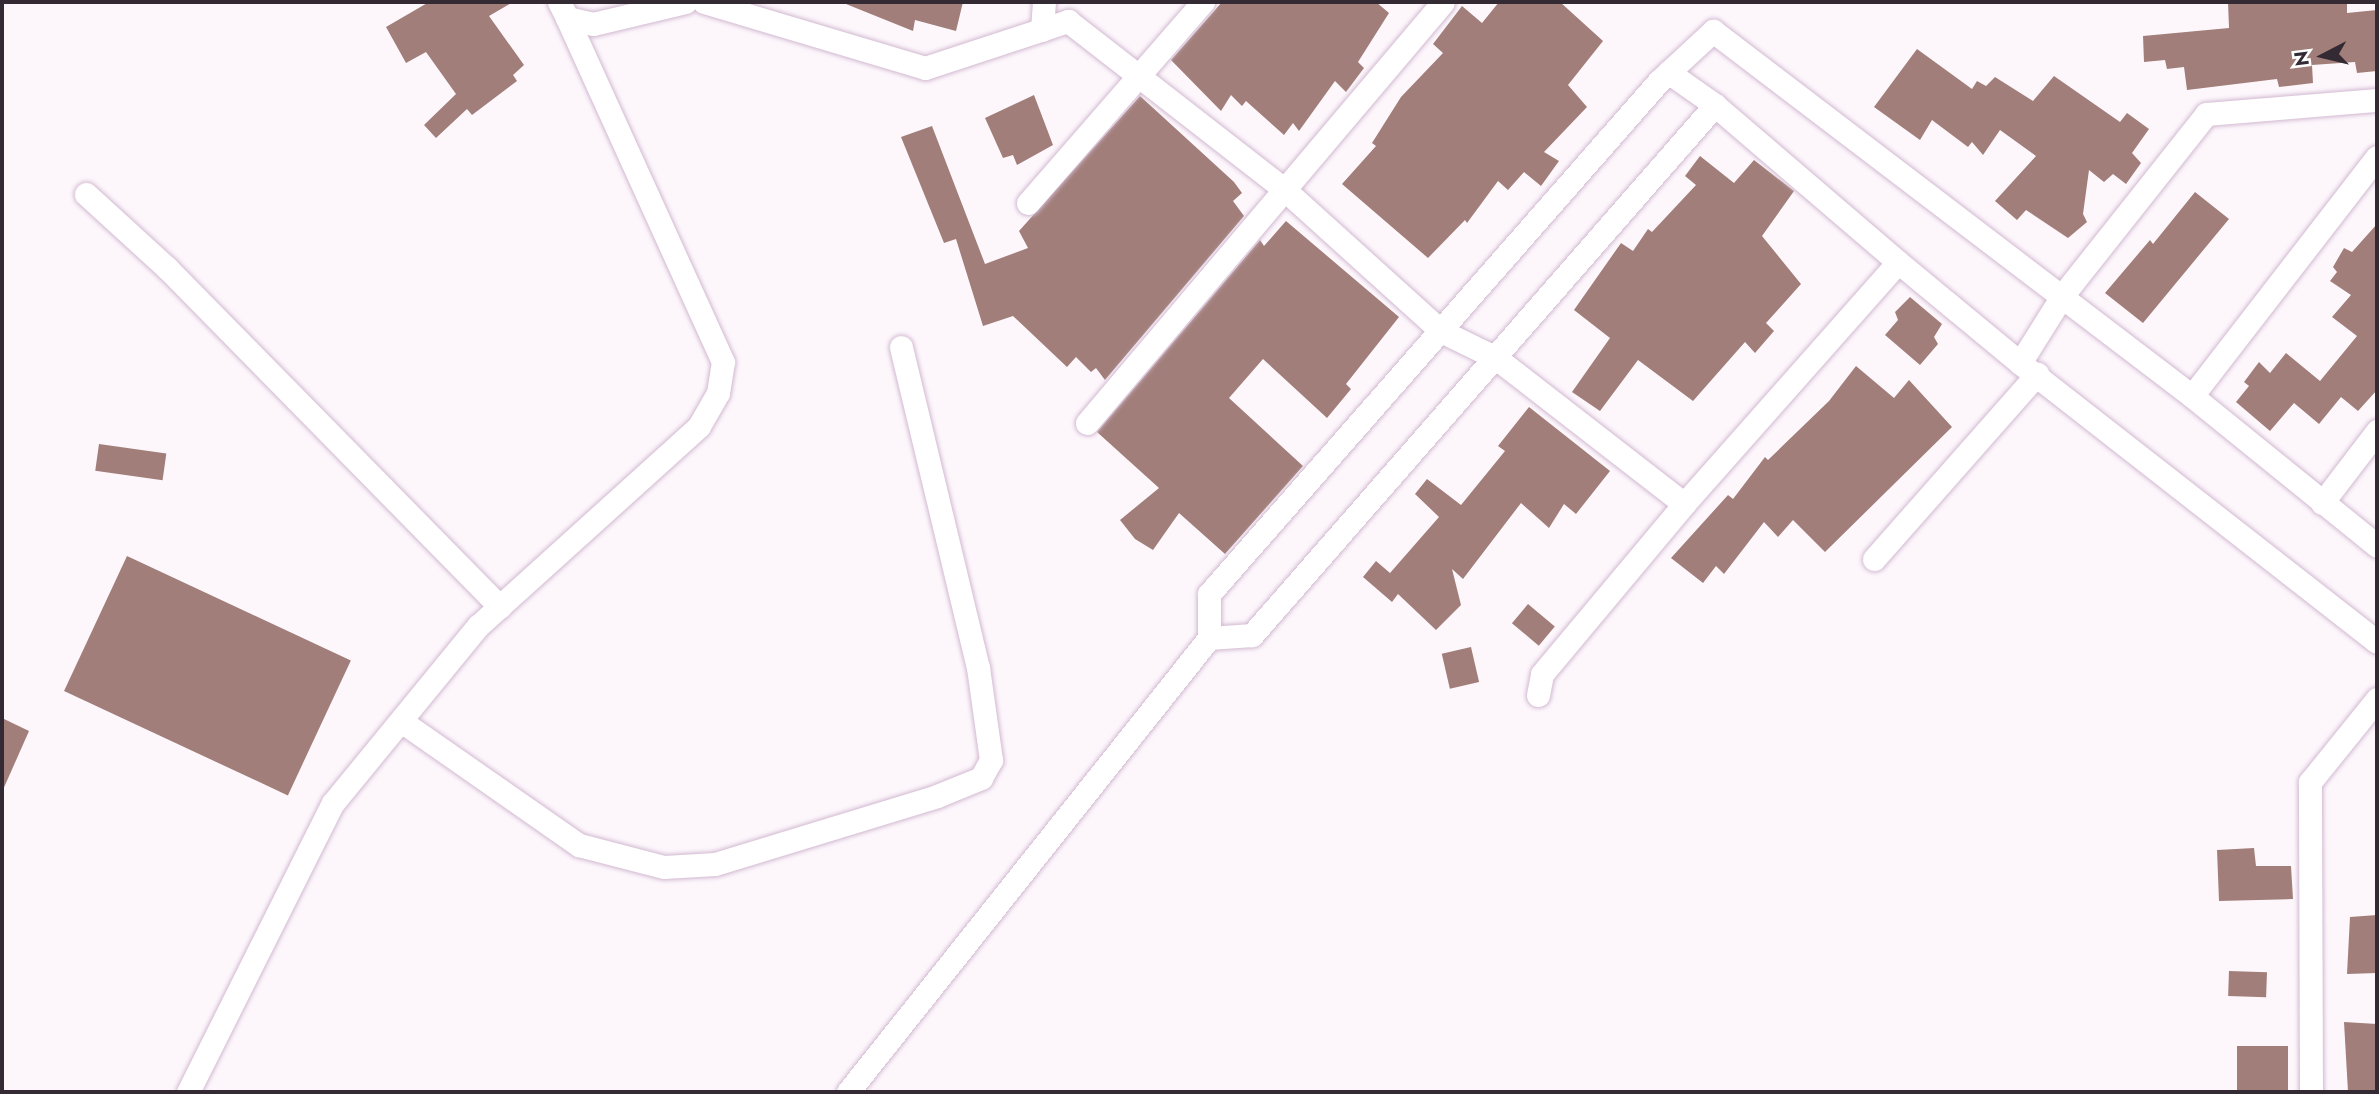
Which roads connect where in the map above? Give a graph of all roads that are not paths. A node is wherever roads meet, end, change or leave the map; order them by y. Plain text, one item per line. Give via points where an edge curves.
1 (685, 2) edge
2 (704, 2) edge
3 (1044, 2) edge
4 (1203, 2) edge
5 (1443, 2) edge
6 (563, 10) edge
7 (1042, 30) junction
8 (1668, 72) junction
9 (1138, 75) junction
10 (2377, 100) edge
11 (1715, 105) junction
12 (2377, 157) edge
13 (1286, 191) junction
14 (86, 194) dead end
15 (1028, 203) dead end
16 (1898, 262) junction
17 (2062, 296) junction
18 (1441, 331) junction
19 (901, 347) dead end
20 (1496, 358) junction
21 (2028, 368) junction
22 (2192, 396) junction
23 (1087, 423) dead end
24 (2377, 431) edge
25 (2322, 503) junction
26 (1684, 504) junction
27 (2377, 546) edge
28 (1874, 559) dead end
29 (500, 607) junction
30 (1209, 638) junction
31 (2377, 642) edge
32 (1538, 695) dead end
33 (2377, 699) edge
34 (401, 721) junction
35 (188, 1092) edge
36 (848, 1092) edge
37 (2311, 1092) edge

1 - 6 street via 593,24
2 - 7 street via 925,68
3 - 7 street
4 - 9 street
5 - 13 street
6 - 29 street via 723,362 718,393 699,426
7 - 9 street via 1068,21
8 - 11 street
8 - 17 street via 1713,31
8 - 18 street
9 - 13 street
9 - 15 street
10 - 17 street via 2206,114
11 - 16 street
11 - 20 street
12 - 22 street
13 - 18 street
13 - 23 street
14 - 29 street via 167,268
16 - 21 street
16 - 26 street
17 - 21 street
17 - 22 street
18 - 20 street
18 - 30 street via 1209,594
19 - 34 street via 978,668 991,760 981,778 937,796 715,864 664,867 579,845
20 - 26 street
20 - 30 street via 1252,635
21 - 28 street
21 - 31 street
22 - 25 street
24 - 25 street
25 - 27 street
26 - 32 street via 1542,674
29 - 34 street via 478,626
30 - 36 street
33 - 37 street via 2310,782
34 - 35 street via 333,803

